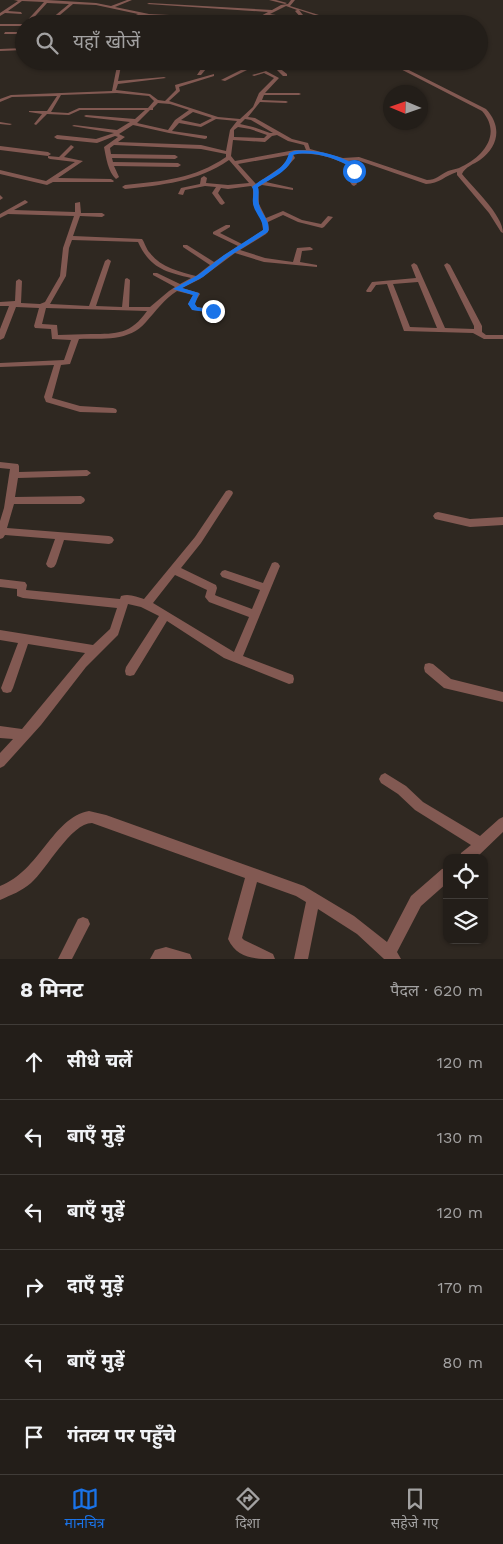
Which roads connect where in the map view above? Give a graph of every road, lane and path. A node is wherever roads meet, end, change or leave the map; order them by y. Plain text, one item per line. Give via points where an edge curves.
1 (16, 0) edge
2 (22, 0) edge
3 (130, 0) edge
4 (271, 0) edge
5 (47, 1) junction
6 (288, 2) edge
7 (72, 3) junction
8 (120, 4) junction
9 (149, 4) dead end
10 (98, 5) junction
11 (201, 6) junction
12 (112, 7) junction
13 (139, 7) dead end
14 (91, 11) dead end
15 (272, 11) junction
16 (297, 11) junction
17 (5, 12) junction
18 (21, 13) dead end
19 (140, 14) joint
20 (0, 15) edge
21 (34, 15) edge
22 (56, 15) edge
23 (166, 15) edge
24 (194, 15) edge
25 (266, 15) edge
26 (301, 15) edge
27 (310, 15) edge
28 (322, 15) edge
29 (0, 19) edge
30 (15, 20) edge
31 (0, 24) edge
32 (15, 25) edge
33 (15, 32) edge
34 (5, 33) dead end
35 (15, 49) edge
36 (0, 50) edge
37 (118, 70) edge
38 (204, 70) edge
39 (244, 70) edge
40 (280, 70) edge
41 (406, 70) edge
42 (199, 74) dead end
43 (267, 74) junction
44 (212, 75) dead end
45 (254, 75) dead end
46 (164, 78) dead end
47 (223, 80) dead end
48 (115, 83) junction
49 (115, 92) junction
50 (60, 94) junction
51 (135, 94) junction
52 (261, 94) junction
53 (299, 94) dead end
54 (0, 101) edge
55 (259, 101) junction
56 (157, 102) junction
57 (166, 102) junction
58 (286, 102) dead end
59 (128, 108) junction
60 (151, 109) junction
61 (192, 110) junction
62 (31, 112) dead end
63 (47, 113) junction
64 (86, 116) dead end
65 (215, 118) junction
66 (178, 121) junction
67 (240, 121) junction
68 (134, 122) junction
69 (0, 123) edge
70 (10, 124) dead end
71 (36, 124) dead end
72 (74, 126) dead end
73 (169, 132) junction
74 (117, 133) junction
75 (277, 133) junction
76 (270, 136) junction
77 (57, 137) dead end
78 (204, 137) dead end
79 (232, 138) junction
80 (113, 143) junction
81 (0, 148) edge
82 (71, 148) dead end
83 (313, 152) junction
84 (291, 154) junction
85 (111, 156) junction
86 (175, 157) dead end
87 (61, 158) junction
88 (230, 158) junction
89 (343, 160) junction
90 (111, 164) junction
91 (178, 165) dead end
92 (460, 170) junction
93 (0, 172) edge
94 (204, 173) junction
95 (116, 177) dead end
96 (53, 180) junction
97 (111, 181) dead end
98 (261, 183) junction
99 (203, 184) junction
100 (354, 184) dead end
101 (254, 185) junction
102 (219, 186) junction
103 (125, 188) dead end
104 (291, 189) dead end
105 (181, 194) dead end
106 (25, 202) dead end
107 (78, 203) dead end
108 (222, 203) dead end
109 (6, 212) junction
110 (78, 214) junction
111 (102, 215) dead end
112 (0, 216) edge
113 (330, 217) dead end
114 (265, 221) junction
115 (228, 226) dead end
116 (503, 231) edge
117 (69, 238) junction
118 (185, 246) dead end
119 (242, 246) junction
120 (310, 249) dead end
121 (234, 251) junction
122 (108, 262) dead end
123 (296, 264) junction
124 (214, 265) junction
125 (447, 265) dead end
126 (314, 266) dead end
127 (414, 266) dead end
128 (155, 274) dead end
129 (198, 278) junction
130 (127, 280) dead end
131 (420, 280) junction
132 (20, 281) dead end
133 (389, 282) junction
134 (178, 288) junction
135 (369, 291) dead end
136 (0, 304) edge
137 (16, 304) junction
138 (45, 304) junction
139 (92, 308) junction
140 (126, 309) junction
141 (152, 309) junction
142 (213, 311) dead end
143 (442, 330) junction
144 (478, 332) junction
145 (503, 337) edge
146 (0, 338) edge
147 (75, 338) junction
148 (58, 363) junction
149 (0, 365) edge
150 (113, 411) dead end
151 (0, 465) edge
152 (87, 473) dead end
153 (14, 475) junction
154 (229, 493) dead end
155 (81, 500) dead end
156 (10, 501) junction
157 (438, 516) dead end
158 (503, 522) edge
159 (1, 530) edge
160 (61, 535) junction
161 (109, 540) dead end
162 (51, 564) dead end
163 (275, 566) dead end
164 (173, 569) junction
165 (225, 574) dead end
166 (0, 583) edge
167 (266, 588) junction
168 (123, 604) junction
169 (145, 606) junction
170 (255, 615) junction
171 (165, 616) junction
172 (0, 635) edge
173 (24, 638) junction
174 (94, 650) junction
175 (237, 658) junction
176 (429, 668) dead end
177 (130, 671) dead end
178 (289, 679) dead end
179 (7, 688) dead end
180 (503, 697) edge
181 (0, 732) edge
182 (24, 735) junction
183 (0, 762) edge
184 (385, 779) dead end
185 (503, 823) edge
186 (480, 844) junction
187 (470, 854) edge
188 (252, 875) junction
189 (443, 877) edge
190 (0, 893) edge
191 (313, 899) junction
192 (83, 924) dead end
193 (391, 956) edge
194 (65, 959) edge
195 (158, 959) edge
196 (185, 959) edge
197 (268, 959) edge
198 (301, 959) edge

1 - 2 street
2 - 5 street
2 - 17 street
3 - 8 street
4 - 6 street
5 - 7 street
5 - 21 street
6 - 15 street
6 - 16 street
6 - 28 street
7 - 10 street
7 - 22 street
8 - 12 street
8 - 13 street
9 - 11 street
10 - 12 street
10 - 14 street
11 - 15 street
11 - 24 street
12 - 19 street
15 - 25 street
16 - 26 street
16 - 27 street
17 - 18 street
17 - 20 street
19 - 23 street
29 - 30 street
31 - 32 street
33 - 34 street
35 - 36 street
37 - 48 street
38 - 42 street
39 - 47 street
40 - 43 street via 283,73
41 - 92 street via 492,117 493,137 489,150
43 - 45 street
43 - 52 street via 276,78
44 - 57 street via 177,86 178,90
46 - 48 street
48 - 49 street
49 - 50 street
49 - 51 street
50 - 54 street via 8,96
50 - 63 street
51 - 56 street via 150,96
51 - 59 street
52 - 53 street
52 - 55 street
55 - 58 street
55 - 67 street
56 - 57 street
56 - 60 street
57 - 61 street
59 - 60 street
59 - 63 street
60 - 68 street
61 - 65 street
61 - 66 street
62 - 63 street
63 - 71 street
64 - 68 street
65 - 66 street via 200,126
65 - 67 street
66 - 73 street
67 - 75 street
67 - 76 street
67 - 79 street via 232,130
68 - 73 street
68 - 74 street
69 - 70 street
72 - 74 street
73 - 78 street
74 - 77 street via 97,141
74 - 80 street via 122,137
75 - 76 street
75 - 83 street via 306,144
76 - 79 street via 265,140
79 - 88 street
80 - 85 street via 107,147
80 - 88 street via 201,146
81 - 87 street
82 - 87 street
83 - 84 street
83 - 89 street
84 - 88 street
84 - 98 street via 292,158 286,165
85 - 86 street
85 - 90 street
87 - 96 street via 80,161
88 - 94 street
88 - 101 street
89 - 92 street via 357,158 428,182 438,180 450,171
89 - 100 street via 355,168 350,179
90 - 91 street
90 - 95 street
92 - 116 street via 460,175
93 - 96 street via 46,183
94 - 99 street
94 - 103 street via 179,181
96 - 97 street
98 - 101 street
98 - 104 street
99 - 102 street
99 - 105 street via 184,189
101 - 102 street
101 - 114 street via 256,204
102 - 108 street via 215,193
106 - 109 street
107 - 110 street
109 - 110 street
109 - 112 street
110 - 111 street
110 - 117 street
113 - 114 street via 322,226 284,214
114 - 119 street via 266,231
115 - 119 street via 215,233
117 - 129 street via 140,240 153,261
117 - 138 street via 62,276
118 - 124 street
119 - 121 street
120 - 123 street via 299,249
121 - 123 street via 264,260
121 - 124 street
122 - 139 street
123 - 126 street
124 - 129 street
125 - 144 street via 478,326
127 - 131 street
128 - 134 street
129 - 134 street
130 - 140 street
131 - 133 street
131 - 143 street
132 - 137 street
133 - 135 street via 373,283
133 - 143 street via 406,328
134 - 141 street
134 - 142 street via 197,294 191,304 194,309
136 - 137 street
137 - 138 street
137 - 146 street
138 - 139 street
138 - 147 street via 38,326 54,327 56,338
139 - 140 street
140 - 141 street
141 - 147 street via 142,324 128,334
143 - 144 street
144 - 145 street via 488,337
147 - 148 street via 69,361
148 - 149 street
148 - 150 street via 49,400 80,409
151 - 153 street via 15,465
152 - 153 street
153 - 156 street
154 - 164 street via 198,540
155 - 156 street
156 - 159 street
157 - 158 street via 470,523
159 - 160 street
160 - 161 street
160 - 162 street
163 - 167 street
164 - 169 street
164 - 170 street via 212,588 210,597 213,599
165 - 167 street
166 - 168 street via 23,585 23,594
167 - 170 street
168 - 169 street via 128,599
168 - 174 street via 116,629
169 - 171 street
170 - 175 street
171 - 175 street
171 - 177 street
172 - 173 street
173 - 174 street
173 - 179 street
174 - 182 street
175 - 178 street
176 - 180 street via 448,684
181 - 182 street
182 - 183 street
184 - 186 street via 419,806
185 - 186 street
186 - 187 street
188 - 190 street via 87,816 73,823 26,880
188 - 191 street
188 - 197 street via 235,939 239,945
189 - 193 street via 416,901
191 - 193 street via 358,928
191 - 198 street
192 - 194 street
195 - 196 street via 166,954

